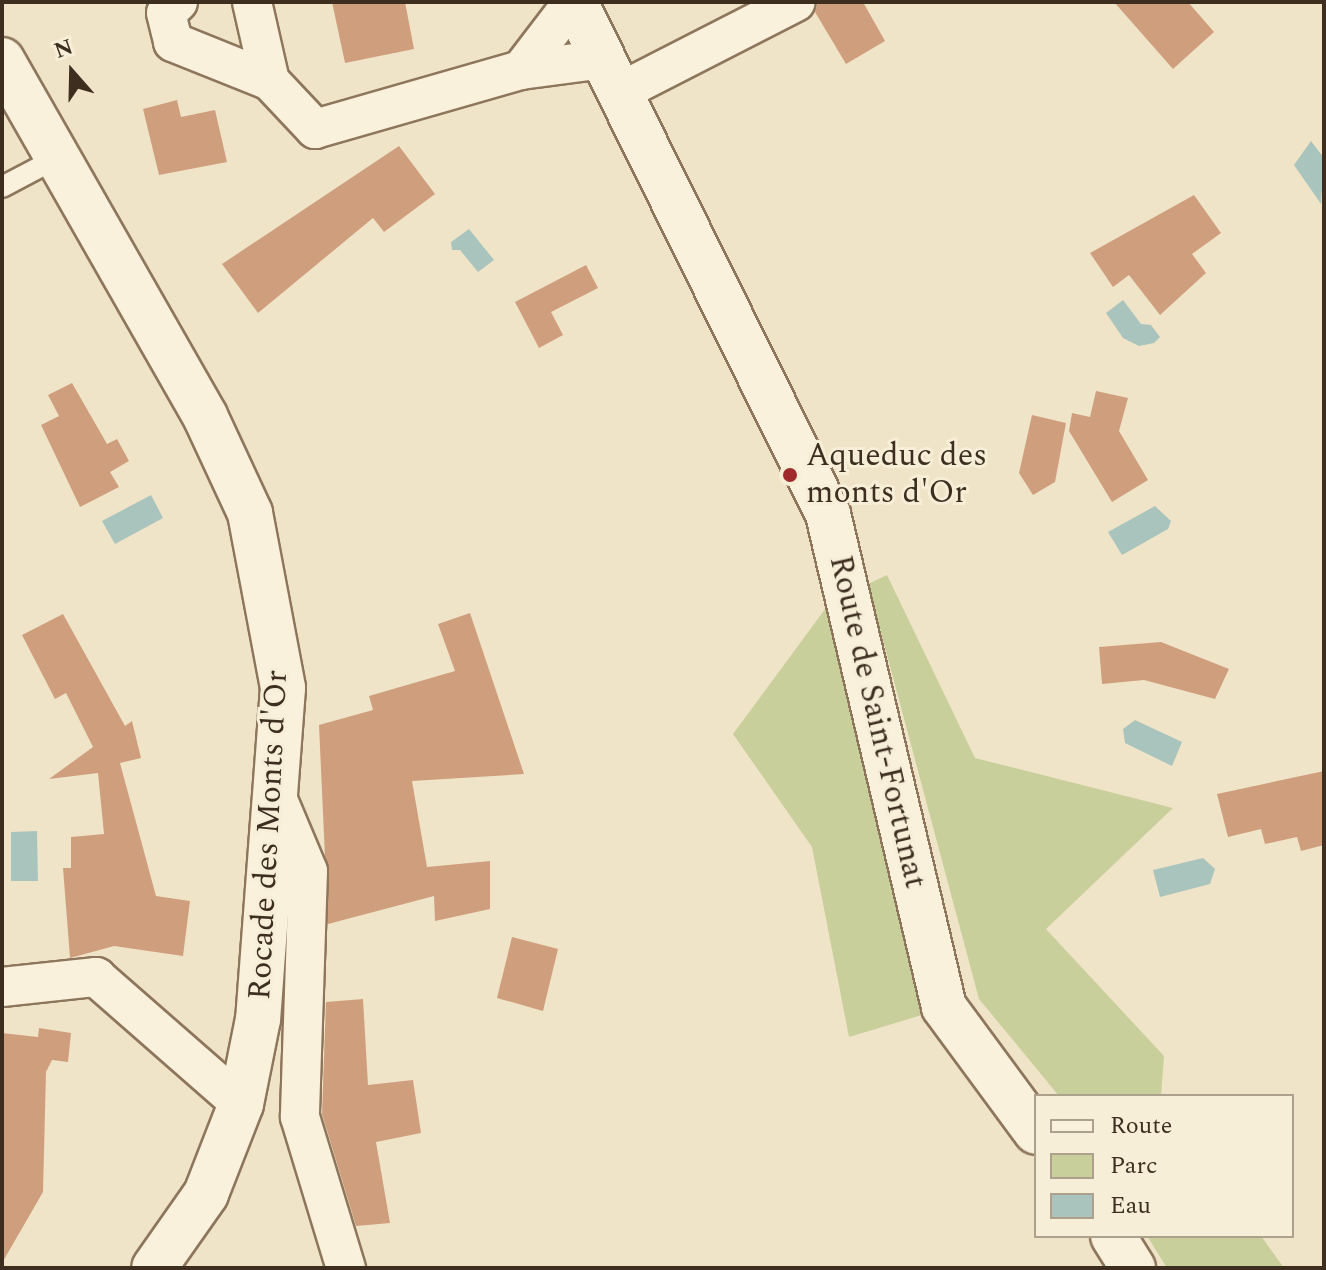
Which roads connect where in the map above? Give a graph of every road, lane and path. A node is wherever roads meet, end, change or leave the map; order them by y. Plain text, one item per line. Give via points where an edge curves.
1 (178, 2) edge
2 (252, 2) edge
3 (574, 2) edge
4 (796, 2) edge
5 (2, 60) edge
6 (521, 70) junction
7 (613, 75) junction
8 (270, 81) junction
9 (59, 157) junction
10 (2, 187) edge
11 (276, 795) junction
12 (2, 987) edge
13 (241, 1104) junction
14 (1034, 1129) edge
15 (1114, 1238) edge
16 (154, 1268) edge
17 (346, 1268) edge
18 (1133, 1268) edge

1 - 8 street via 166,13 173,42
2 - 8 street
3 - 6 street
3 - 7 street, Route de Saint-Fortunat
4 - 7 street
5 - 9 street, Rocade des Monts d'Or
6 - 7 street
6 - 8 street via 315,129
7 - 14 street, Route de Saint-Fortunat via 828,514 944,1007
9 - 10 lane
9 - 11 street, Rocade des Monts d'Or via 205,416 250,513 283,688
11 - 13 street, Rocade des Monts d'Or via 258,1019
11 - 17 street via 308,871 300,1117
12 - 13 street via 96,977
13 - 16 street, Rocade des Monts d'Or via 206,1194
15 - 18 street

